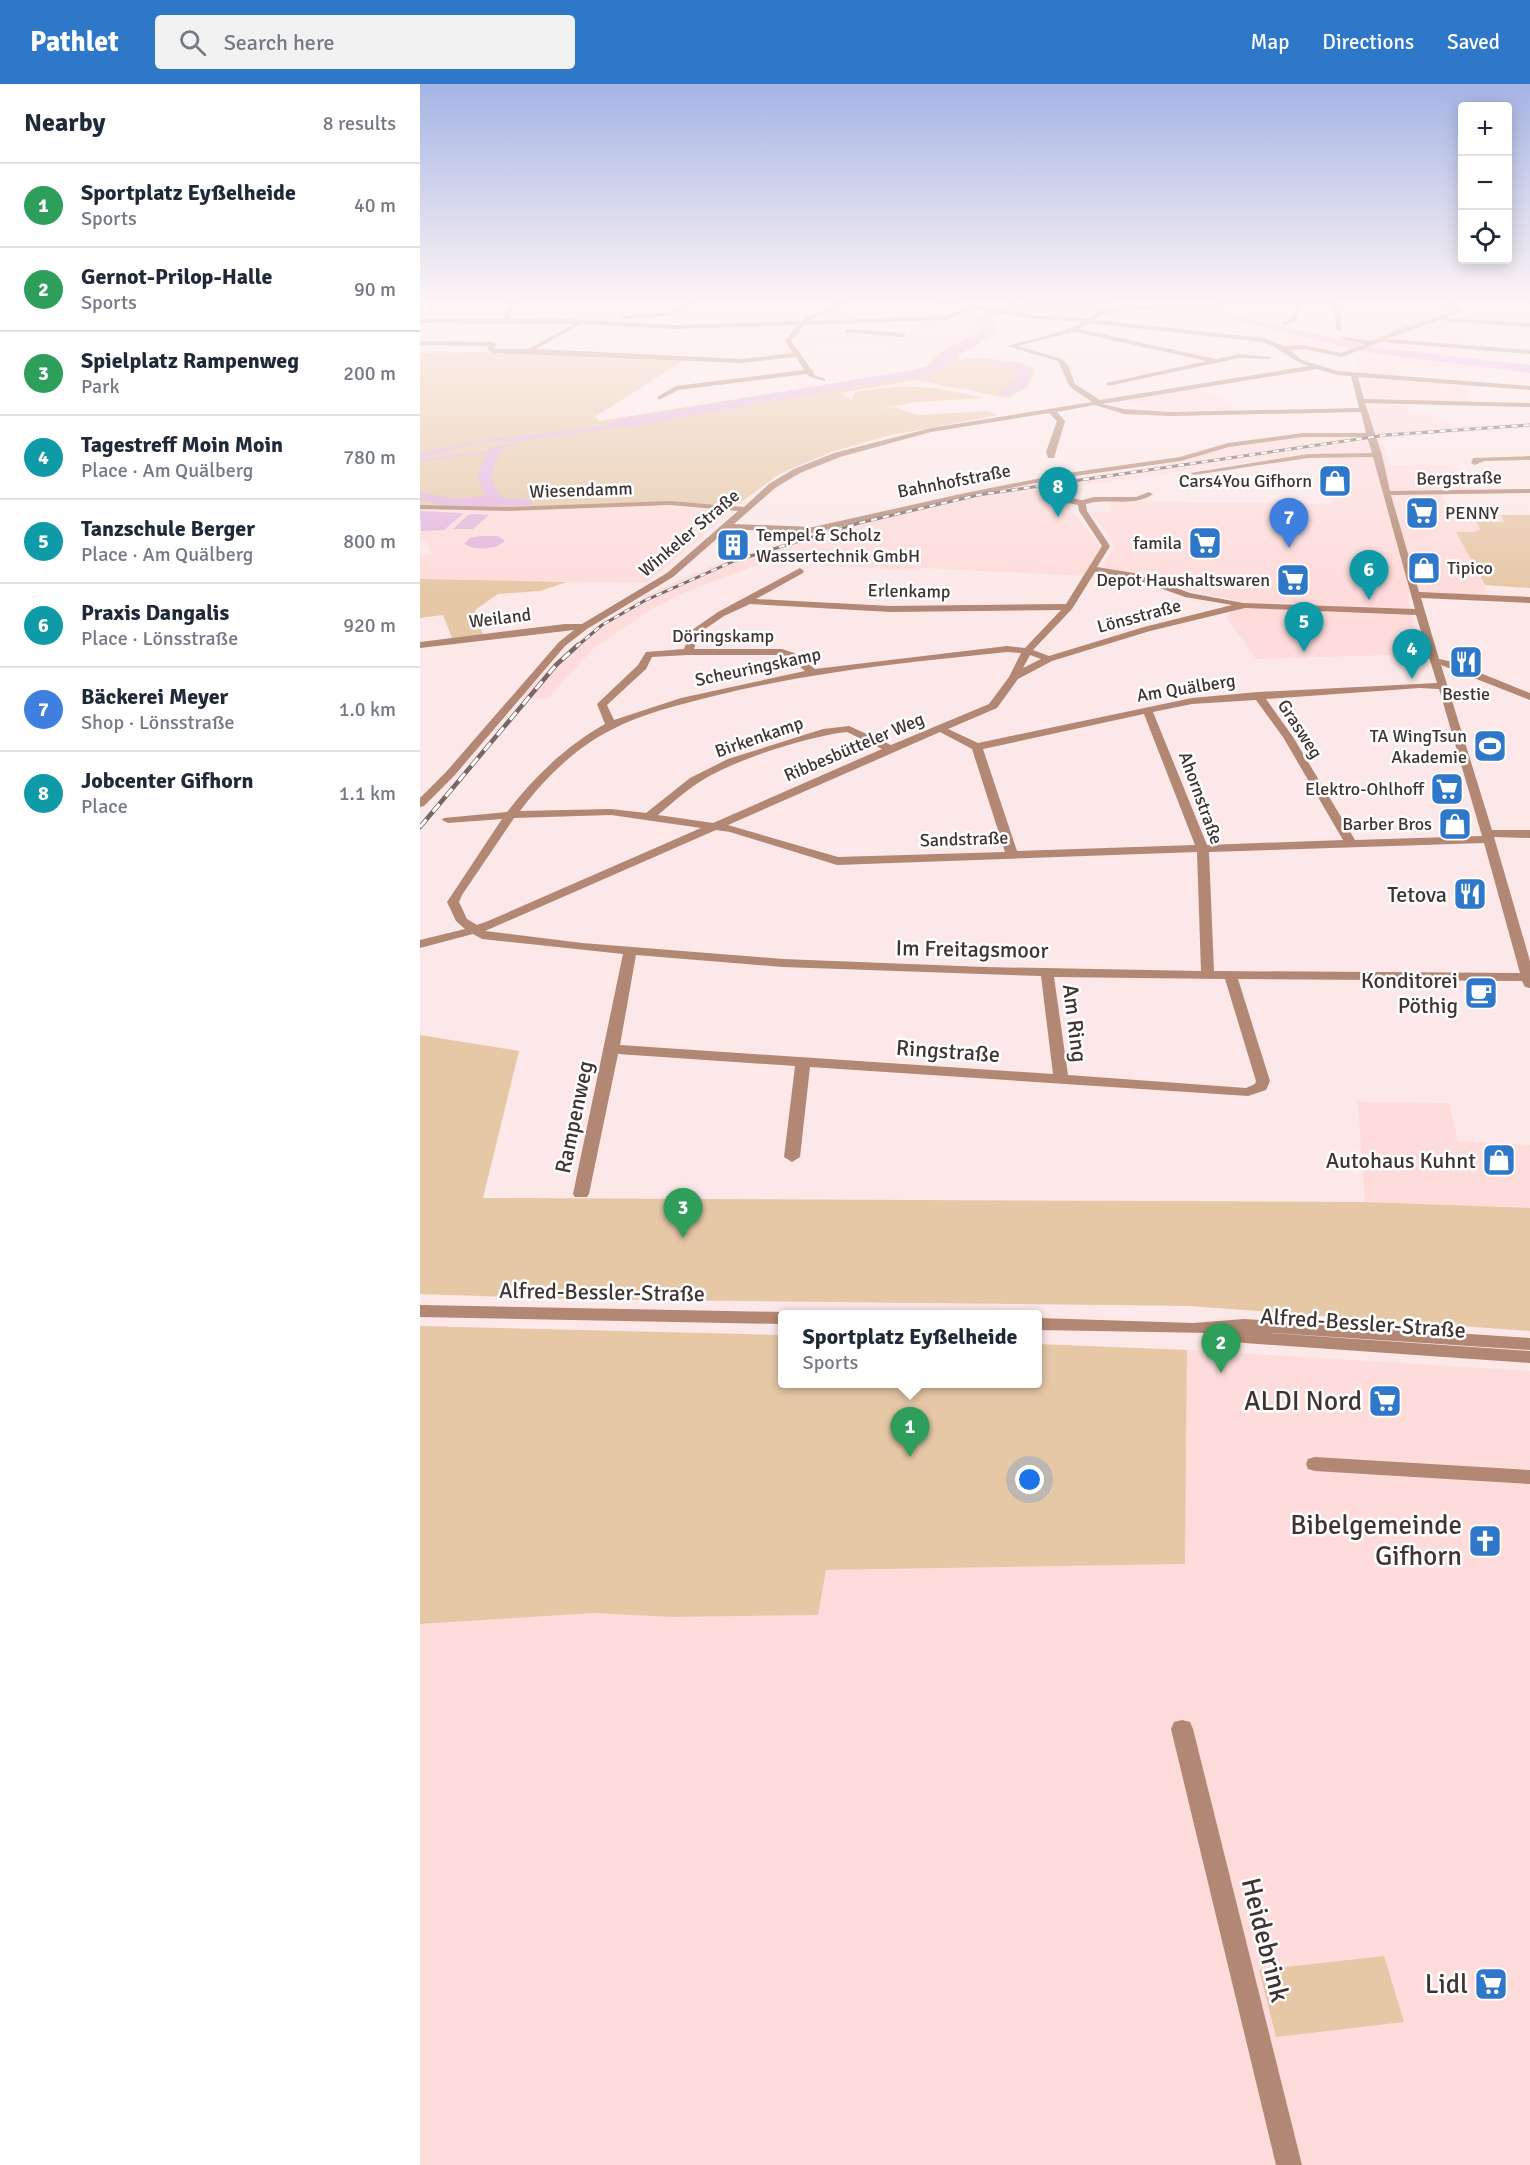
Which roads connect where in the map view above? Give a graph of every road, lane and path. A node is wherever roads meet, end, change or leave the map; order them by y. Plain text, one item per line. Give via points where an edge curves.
1 (1090, 397) edge
2 (1134, 397) edge
3 (1361, 397) edge
4 (1362, 401) junction
5 (1097, 403) junction
6 (1530, 405) edge
7 (1048, 410) junction
8 (1364, 410) junction
9 (1371, 435) junction
10 (1378, 455) junction
11 (1051, 456) dead end
12 (1530, 458) edge
13 (1476, 463) dead end
14 (1194, 473) dead end
15 (1058, 489) dead end
16 (1530, 491) edge
17 (1149, 494) dead end
18 (1389, 494) junction
19 (1082, 503) junction
20 (420, 507) edge
21 (744, 508) junction
22 (726, 526) junction
23 (1091, 569) junction
24 (800, 571) dead end
25 (1416, 595) junction
26 (1530, 600) edge
27 (749, 601) junction
28 (1245, 605) junction
29 (1069, 607) junction
30 (1420, 612) junction
31 (584, 627) junction
32 (420, 645) edge
33 (1027, 651) junction
34 (688, 652) junction
35 (1049, 659) junction
36 (1436, 662) junction
37 (812, 672) junction
38 (1014, 677) junction
39 (1443, 686) junction
40 (1258, 695) junction
41 (1530, 697) edge
42 (1145, 710) junction
43 (610, 726) junction
44 (941, 729) junction
45 (977, 747) junction
46 (891, 748) junction
47 (420, 804) edge
48 (511, 816) junction
49 (647, 818) junction
50 (448, 820) dead end
51 (716, 827) junction
52 (1530, 834) edge
53 (1492, 835) junction
54 (1351, 844) junction
55 (1203, 849) junction
56 (1012, 855) junction
57 (475, 930) junction
58 (420, 944) edge
59 (630, 953) junction
60 (1047, 972) junction
61 (1208, 975) junction
62 (1230, 975) junction
63 (1529, 980) edge
64 (612, 1049) junction
65 (803, 1062) junction
66 (1061, 1079) junction
67 (792, 1157) dead end
68 (581, 1194) dead end
69 (420, 1311) edge
70 (778, 1318) edge
71 (1042, 1324) edge
72 (1193, 1329) junction
73 (1530, 1344) edge
74 (1530, 1357) edge
75 (1315, 1464) dead end
76 (1530, 1477) edge
77 (1182, 1729) dead end
78 (1289, 2165) edge

1 - 5 street
2 - 5 street, Winkeler Straße
3 - 4 street
4 - 6 street
4 - 8 street
5 - 7 street, Winkeler Straße
5 - 8 street via 1109,409 1167,413
7 - 11 street via 1061,421
7 - 21 street, Winkeler Straße via 913,434 837,455 782,479
8 - 9 street
9 - 10 street
9 - 22 street, Bahnhofstraße via 1276,444 1259,440 1223,446 1181,459 965,495 813,531
10 - 14 street via 1308,456
10 - 18 street
12 - 13 street via 1484,459
15 - 19 street via 1067,500
16 - 18 street, Bergstraße
17 - 19 street via 1140,499
18 - 25 street
19 - 23 street, Ribbesbütteler Weg via 1083,511 1106,546
20 - 21 street, Wiesendamm via 508,509 670,503
21 - 22 street, Winkeler Straße
22 - 31 street, Winkeler Straße via 661,581
23 - 28 street via 1134,576 1188,595
23 - 29 street, Ribbesbütteler Weg
24 - 27 street, Erlenkamp
25 - 26 street
25 - 30 street
27 - 29 street, Erlenkamp via 891,609
27 - 34 street, Erlenkamp via 721,614 695,633
28 - 30 street, Lönsstraße
28 - 35 street, Lönsstraße
29 - 33 street, Ribbesbütteler Weg
30 - 36 street
31 - 32 street, Weiland
31 - 47 street, Winkeler Straße via 550,657
33 - 35 street, Scheuringskamp
33 - 37 street, Scheuringskamp via 1007,649
33 - 38 street, Ribbesbütteler Weg
34 - 37 street, Döringskamp via 787,653
34 - 43 street, Döringskamp via 649,654 642,667 602,704
35 - 38 street, Lönsstraße
36 - 39 street
36 - 41 street via 1450,664
37 - 43 street, Scheuringskamp via 740,685
38 - 44 street, Ribbesbütteler Weg via 993,706
39 - 40 street, Am Quälberg
39 - 53 street
40 - 42 street, Am Quälberg
40 - 54 street, Grasweg via 1288,737
42 - 45 street, Am Quälberg
42 - 55 street, Ahornstraße via 1151,716
43 - 48 street, Scheuringskamp via 559,762
44 - 45 street
44 - 46 street, Ribbesbütteler Weg
45 - 56 street
46 - 49 street, Birkenkamp via 849,729 827,731 732,761 694,780
46 - 51 street, Ribbesbütteler Weg
48 - 49 street, Sandstraße via 611,812
48 - 50 street, Sandstraße
48 - 57 street, Scheuringskamp via 453,902 462,921
49 - 51 street, Sandstraße
51 - 56 street, Sandstraße via 837,861
51 - 57 street, Ribbesbütteler Weg
52 - 53 street, Sandstraße
53 - 54 street, Sandstraße
53 - 63 street
54 - 55 street, Sandstraße
55 - 56 street, Sandstraße
55 - 61 street, Ahornstraße
57 - 58 street, Im Freitagsmoor
57 - 59 street, Im Freitagsmoor via 482,935
59 - 60 street, Im Freitagsmoor via 803,965
59 - 64 street
60 - 61 street, Im Freitagsmoor
60 - 66 street, Am Ring
61 - 62 street, Im Freitagsmoor
62 - 63 street, Im Freitagsmoor
62 - 66 street, Ringstraße via 1263,1081 1261,1088 1248,1092
64 - 65 street, Ringstraße
64 - 68 street, Rampenweg
65 - 66 street, Ringstraße
65 - 67 street
69 - 70 street, Alfred-Bessler-Straße
71 - 72 street, Alfred-Bessler-Straße
72 - 73 street, Alfred-Bessler-Straße via 1244,1325
72 - 74 street, Alfred-Bessler-Straße via 1244,1337
75 - 76 street
77 - 78 street, Heidebrink

